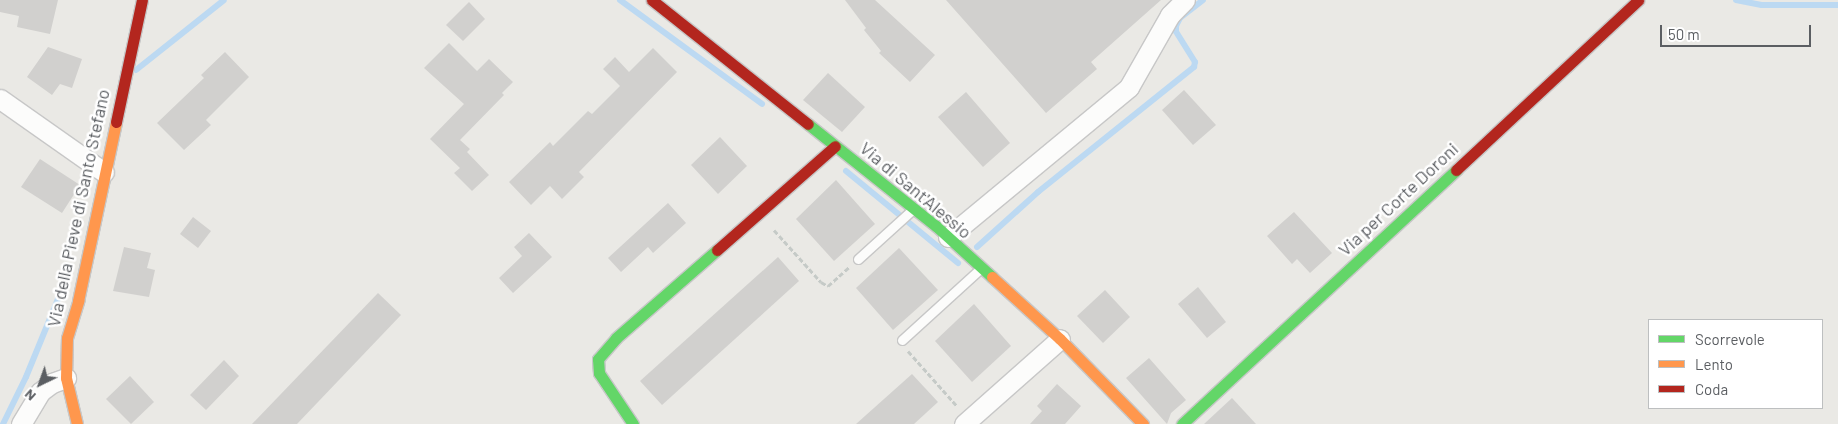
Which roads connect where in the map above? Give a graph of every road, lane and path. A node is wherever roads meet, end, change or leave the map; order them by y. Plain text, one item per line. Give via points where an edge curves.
1 (142, 0) edge
2 (652, 0) edge
3 (1185, 0) edge
4 (1638, 0) edge
5 (0, 99) edge
6 (834, 146) junction
7 (104, 172) junction
8 (909, 212) junction
9 (759, 213) junction
10 (948, 237) junction
11 (858, 259) joint
12 (981, 268) junction
13 (1060, 339) junction
14 (902, 340) joint
15 (66, 378) junction
16 (966, 422) edge
17 (21, 424) edge
18 (77, 424) edge
19 (633, 424) edge
20 (1143, 424) edge
21 (1182, 424) edge

1 - 7 street, Via della Pieve di Santo Stefano
2 - 6 street, Via di Sant'Alessio
3 - 10 street via 1170,15 1129,87
4 - 21 street, Via per Corte Doroni
5 - 7 street
6 - 8 street, Via di Sant'Alessio
6 - 9 street
7 - 15 street, Via della Pieve di Santo Stefano via 78,301 67,338
8 - 10 street, Via di Sant'Alessio
8 - 11 lane
9 - 11 path via 828,286
9 - 19 street via 616,338 598,359 599,373
10 - 12 street, Via di Sant'Alessio
12 - 13 street, Via di Sant'Alessio
12 - 14 lane
13 - 16 street
13 - 20 street, Via di Sant'Alessio
14 - 16 path via 902,345
15 - 17 street via 40,392
15 - 18 street, Via della Pieve di Santo Stefano

